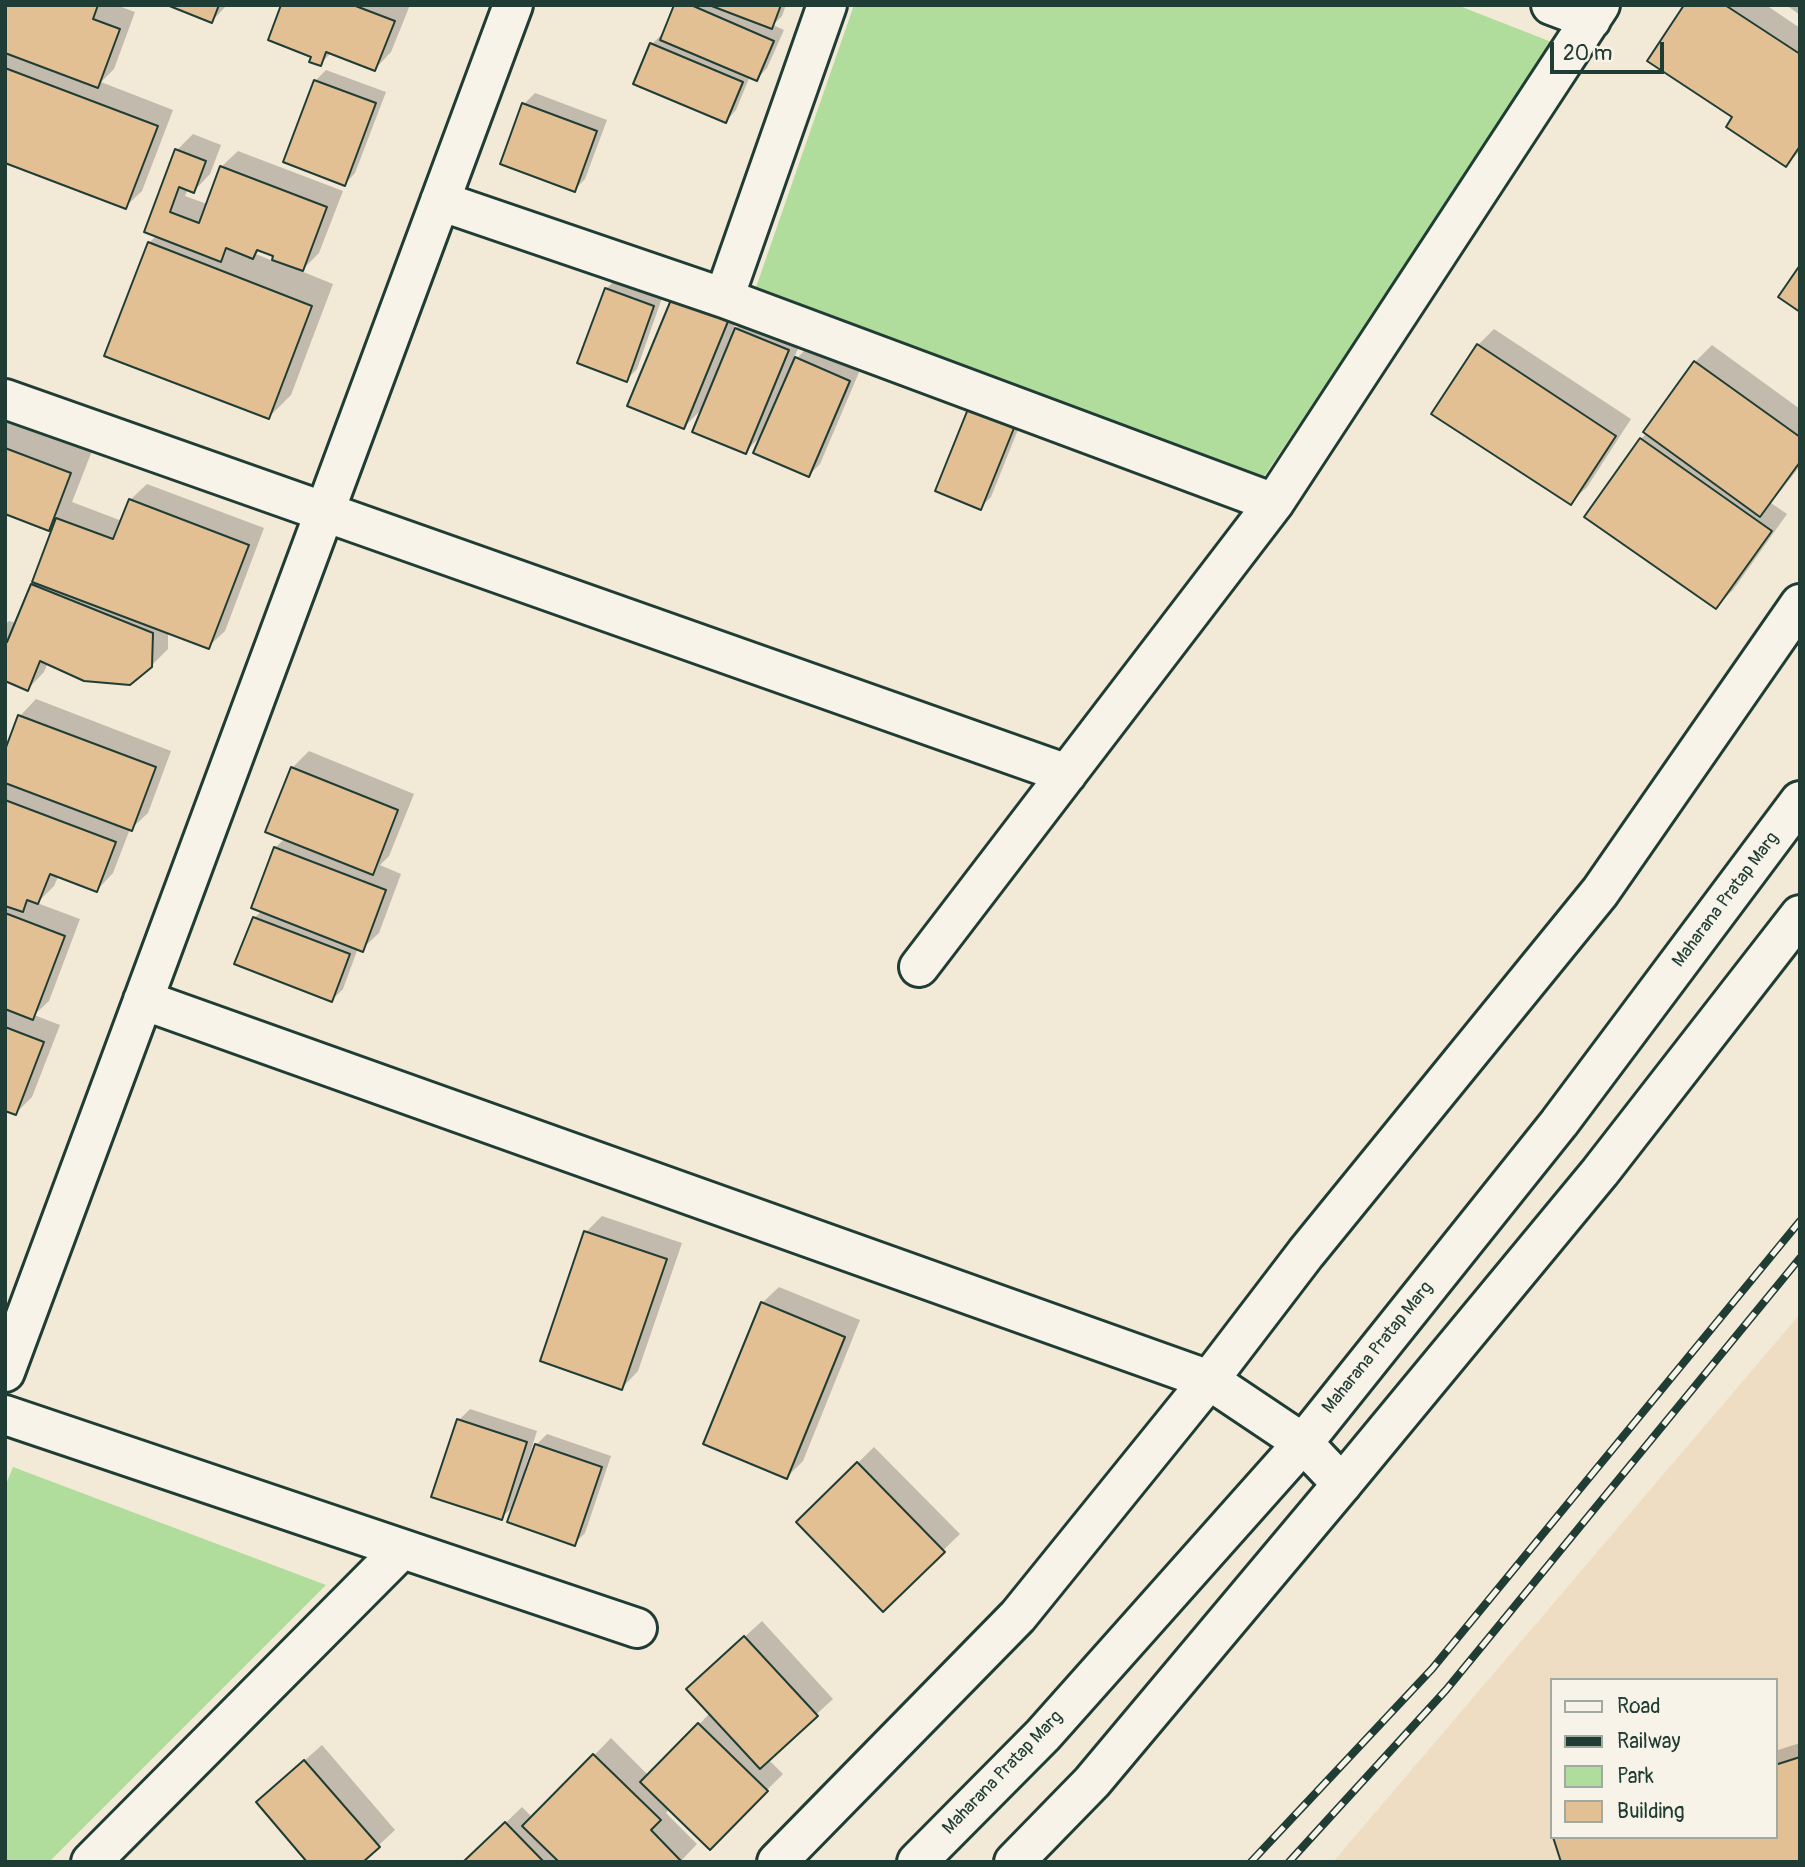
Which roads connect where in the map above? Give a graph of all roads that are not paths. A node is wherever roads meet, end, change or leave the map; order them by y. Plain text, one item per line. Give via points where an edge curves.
1 (513, 5) edge
2 (827, 5) edge
3 (1551, 5) edge
4 (1595, 13) edge
5 (440, 201) junction
6 (724, 298) junction
7 (5, 399) edge
8 (1274, 503) junction
9 (324, 512) junction
10 (1800, 604) edge
11 (1067, 775) junction
12 (1800, 801) edge
13 (1800, 915) edge
14 (919, 967) dead end
15 (144, 1000) junction
16 (5, 1372) edge
17 (1209, 1380) junction
18 (5, 1415) edge
19 (1303, 1443) junction
20 (1342, 1484) junction
21 (402, 1549) junction
22 (637, 1628) dead end
23 (91, 1862) edge
24 (777, 1862) edge
25 (917, 1862) edge
26 (1014, 1862) edge

1 - 5 street
2 - 6 street
3 - 4 street
4 - 8 street
5 - 6 street
5 - 9 street
6 - 8 street
7 - 9 street
8 - 11 street
9 - 11 street
9 - 15 street
10 - 17 street via 1600,892 1306,1253
11 - 14 street
12 - 19 street, Maharana Pratap Marg via 1559,1123
13 - 20 street via 1600,1172
15 - 16 street
15 - 17 street
17 - 19 street
17 - 24 street via 1018,1616
18 - 21 street
19 - 20 street
19 - 25 street, Maharana Pratap Marg via 1043,1735
20 - 26 street via 1092,1782
21 - 22 street
21 - 23 street

